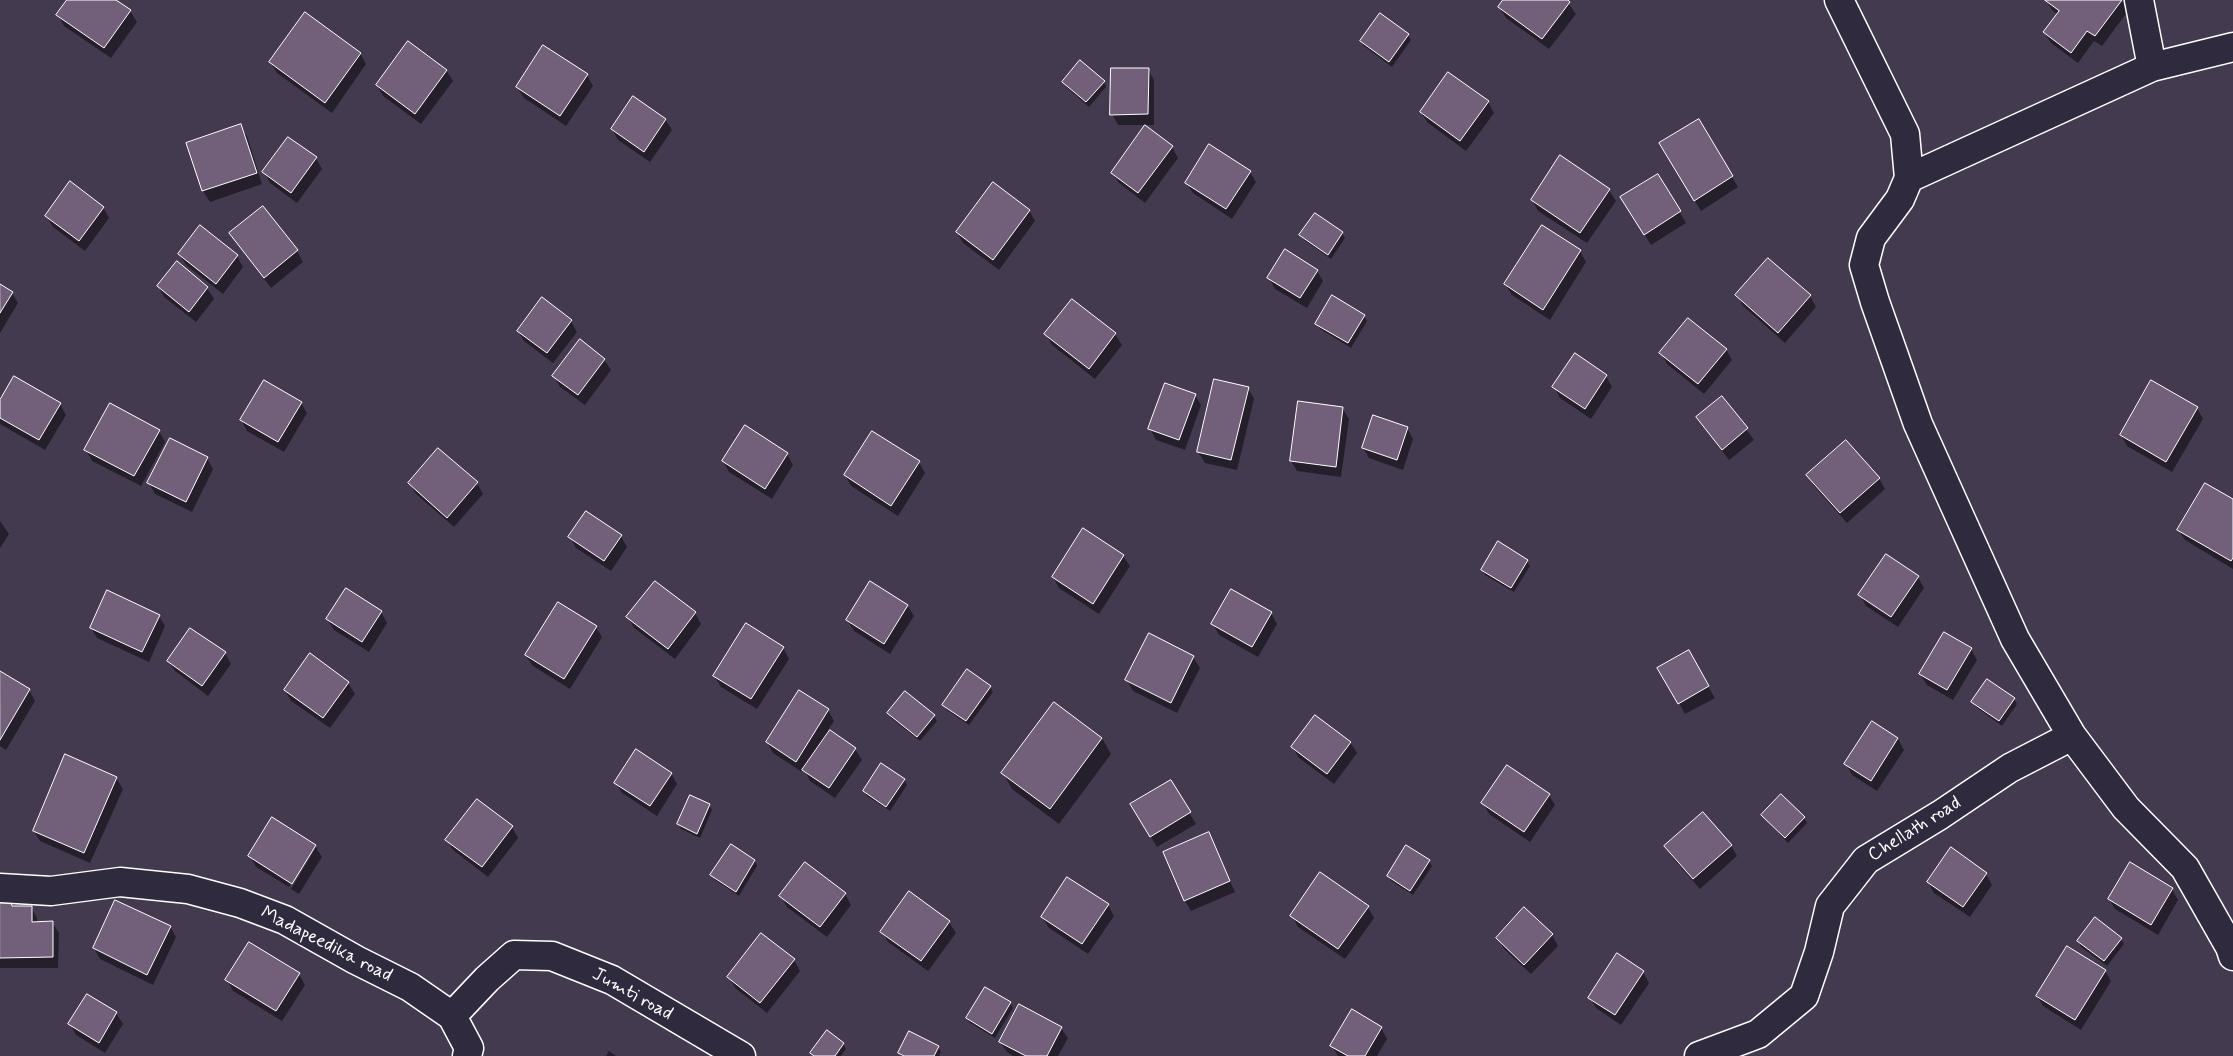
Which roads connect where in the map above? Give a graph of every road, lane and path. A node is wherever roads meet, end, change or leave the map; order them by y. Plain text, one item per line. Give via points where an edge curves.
1 (1839, 0) edge
2 (2139, 0) edge
3 (2233, 47) edge
4 (2152, 67) junction
5 (1909, 178) junction
6 (2072, 736) junction
7 (0, 888) edge
8 (2233, 956) edge
9 (452, 1016) junction
10 (467, 1056) edge
11 (741, 1056) edge
12 (1699, 1056) edge

1 - 5 street via 1906,134
2 - 4 street
3 - 4 street
4 - 5 street
5 - 6 street via 1900,199 1871,238 1864,265 1918,424 2014,639
6 - 8 street via 2126,808 2185,868
6 - 12 street, Chellath road via 2010,768 1866,860 1830,906 1820,952 1804,996 1758,1034
7 - 9 street, Madapeedika road via 50,891 120,882 188,889 240,903 285,920 410,987
9 - 10 street, Madapeedika road via 469,1048
9 - 11 street, Jumti road via 514,955 552,956 612,980

